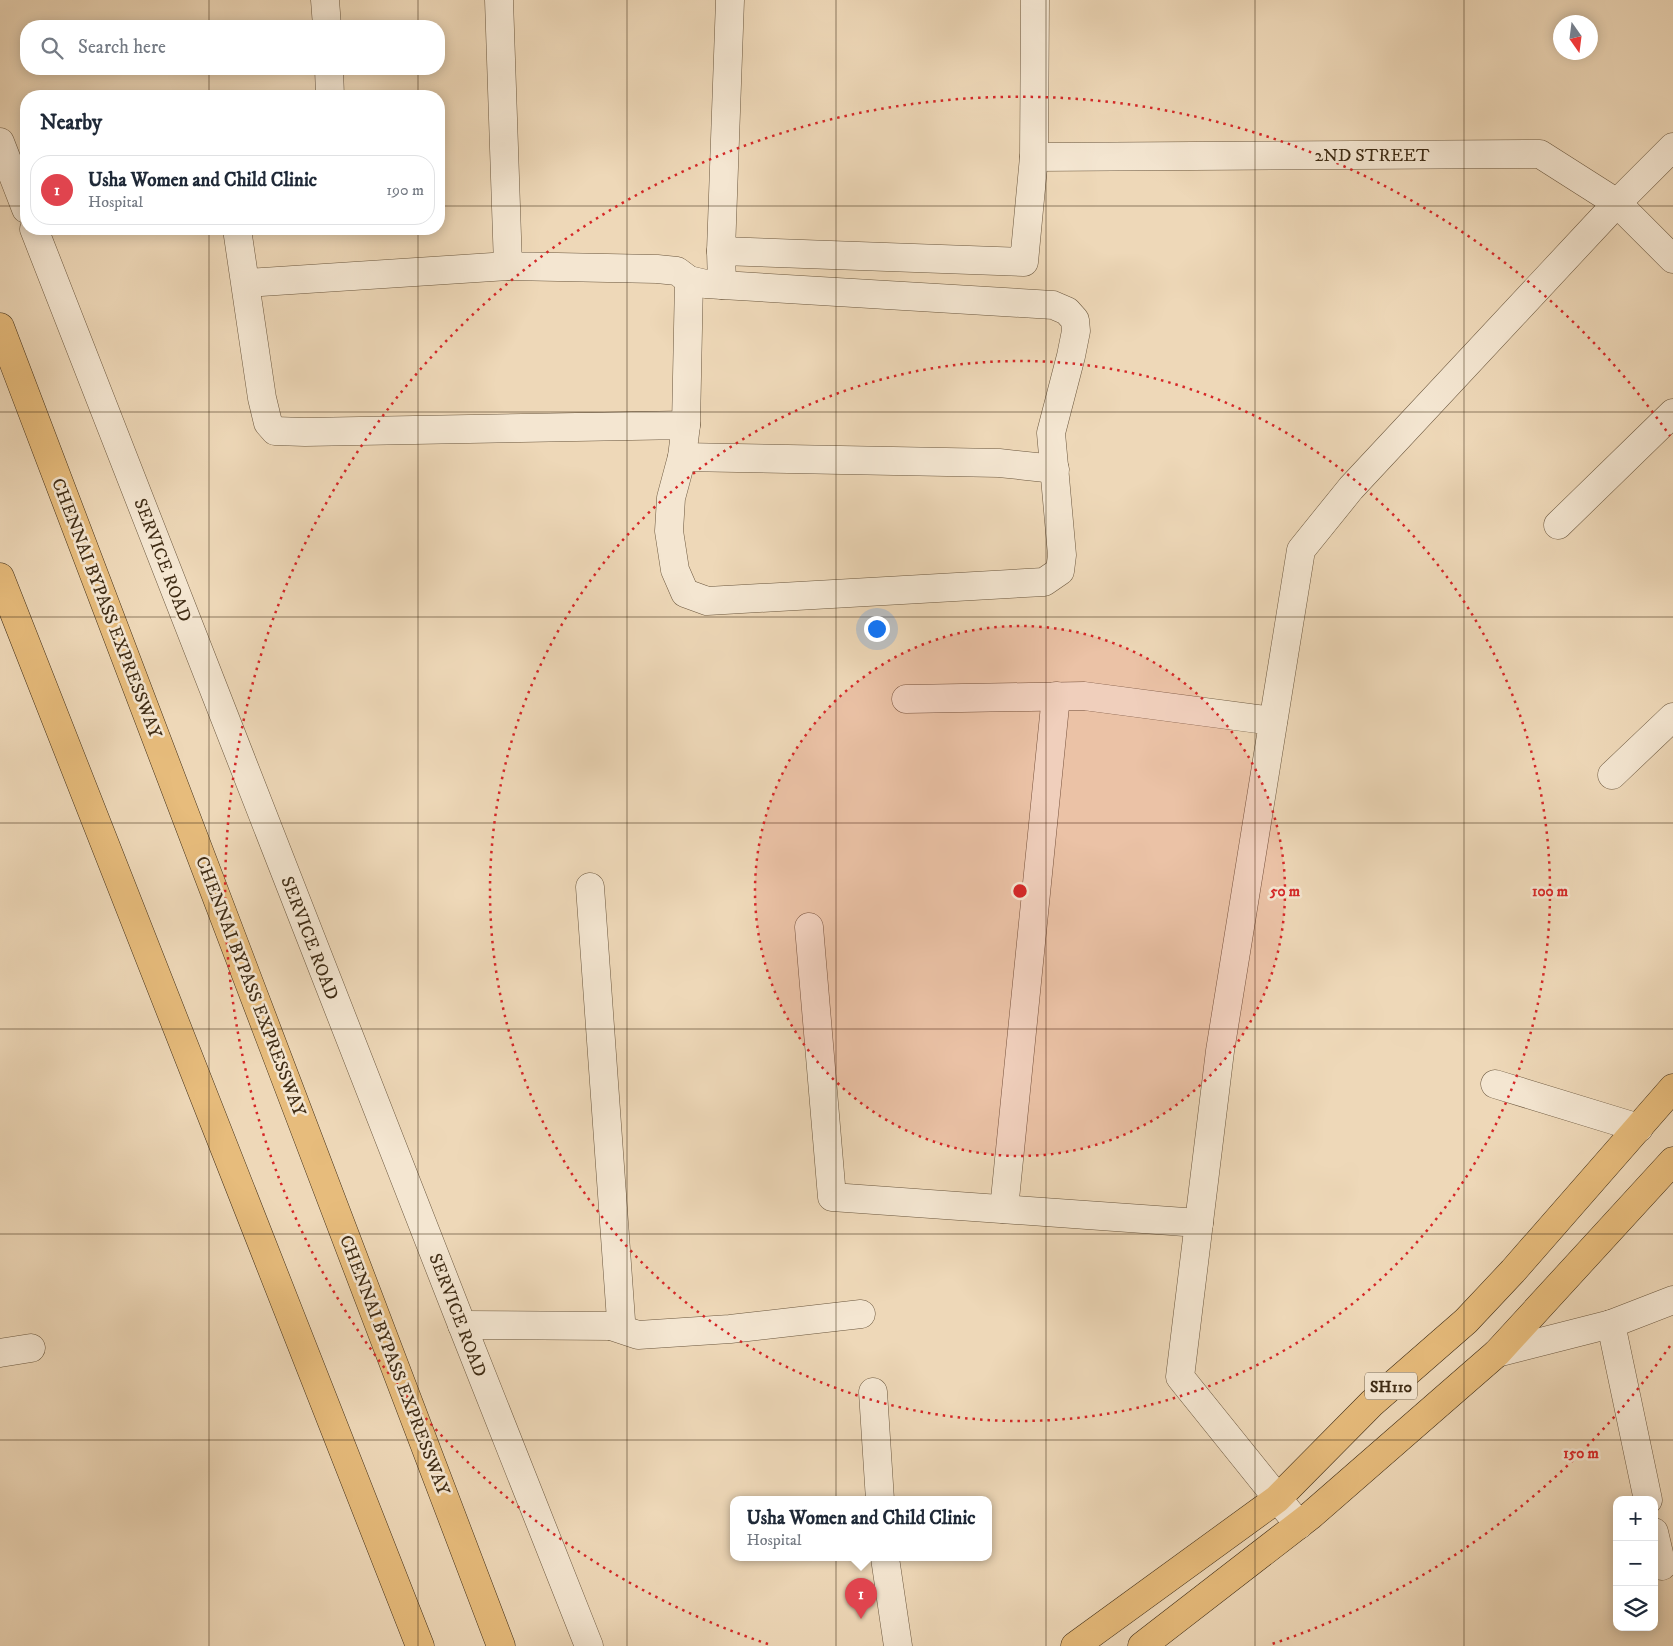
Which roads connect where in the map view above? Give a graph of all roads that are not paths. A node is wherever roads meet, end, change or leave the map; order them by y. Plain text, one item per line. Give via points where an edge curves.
1 (325, 0) edge
2 (499, 0) edge
3 (730, 0) edge
4 (1035, 0) edge
5 (327, 20) edge
6 (329, 75) edge
7 (330, 90) edge
8 (0, 142) edge
9 (1673, 147) edge
10 (1034, 157) junction
11 (20, 176) edge
12 (1617, 203) junction
13 (36, 235) edge
14 (238, 235) edge
15 (721, 251) junction
16 (1673, 259) edge
17 (508, 266) junction
18 (689, 280) junction
19 (246, 283) junction
20 (722, 285) junction
21 (0, 327) edge
22 (1673, 413) edge
23 (686, 425) junction
24 (682, 457) junction
25 (1054, 470) junction
26 (1558, 525) dead end
27 (0, 577) edge
28 (1056, 696) junction
29 (906, 699) dead end
30 (1673, 717) edge
31 (1273, 721) junction
32 (1612, 775) dead end
33 (590, 886) dead end
34 (809, 927) dead end
35 (1494, 1084) dead end
36 (1673, 1088) edge
37 (1639, 1128) junction
38 (1673, 1161) edge
39 (1004, 1209) junction
40 (1199, 1223) junction
41 (1673, 1300) edge
42 (861, 1314) dead end
43 (1611, 1324) junction
44 (462, 1325) junction
45 (611, 1326) junction
46 (31, 1348) dead end
47 (0, 1353) edge
48 (1497, 1353) junction
49 (873, 1392) dead end
50 (880, 1496) edge
51 (1647, 1496) edge
52 (1277, 1499) junction
53 (1299, 1525) junction
54 (1656, 1541) edge
55 (884, 1561) edge
56 (1662, 1566) dead end
57 (420, 1646) edge
58 (501, 1646) edge
59 (589, 1646) edge
60 (898, 1646) edge
61 (1075, 1646) edge
62 (1142, 1646) edge

1 - 5 street
2 - 17 street
3 - 15 street
4 - 10 street
6 - 7 street
8 - 11 street
9 - 12 street
10 - 12 street, 2ND STREET via 1540,154
10 - 15 street via 1024,262
12 - 16 street, 2ND STREET
12 - 31 street via 1351,488 1301,550
13 - 44 street, SERVICE ROAD
14 - 19 street
15 - 20 street
17 - 18 street via 657,268 677,271
17 - 19 street
18 - 20 street
18 - 23 street
19 - 23 street via 262,398 268,423 275,431
20 - 25 street via 1053,305 1067,311 1075,320 1076,331 1051,433
21 - 58 main road, CHENNAI BYPASS EXPRESSWAY
22 - 26 street
23 - 24 street
24 - 25 street via 999,463
24 - 25 street via 671,498 669,530 675,570 686,593 707,601 1044,582 1060,571 1062,555
27 - 57 main road
28 - 29 street
28 - 31 street via 1084,696
28 - 39 street
30 - 32 street
31 - 40 street via 1220,1051
33 - 45 street via 621,1320
34 - 39 street via 832,1196
35 - 37 street
36 - 37 main road, SH110
37 - 52 main road, SH110 via 1466,1321 1372,1403
38 - 48 main road, SH110
39 - 40 street
40 - 52 street via 1180,1377
41 - 43 street
42 - 45 street via 638,1336
43 - 48 street
43 - 51 street
44 - 45 street
44 - 59 street, SERVICE ROAD
46 - 47 street
48 - 53 main road, SH110
49 - 50 street
52 - 53 street
52 - 61 main road, SH110
53 - 62 main road, SH110
54 - 56 street
55 - 60 street

